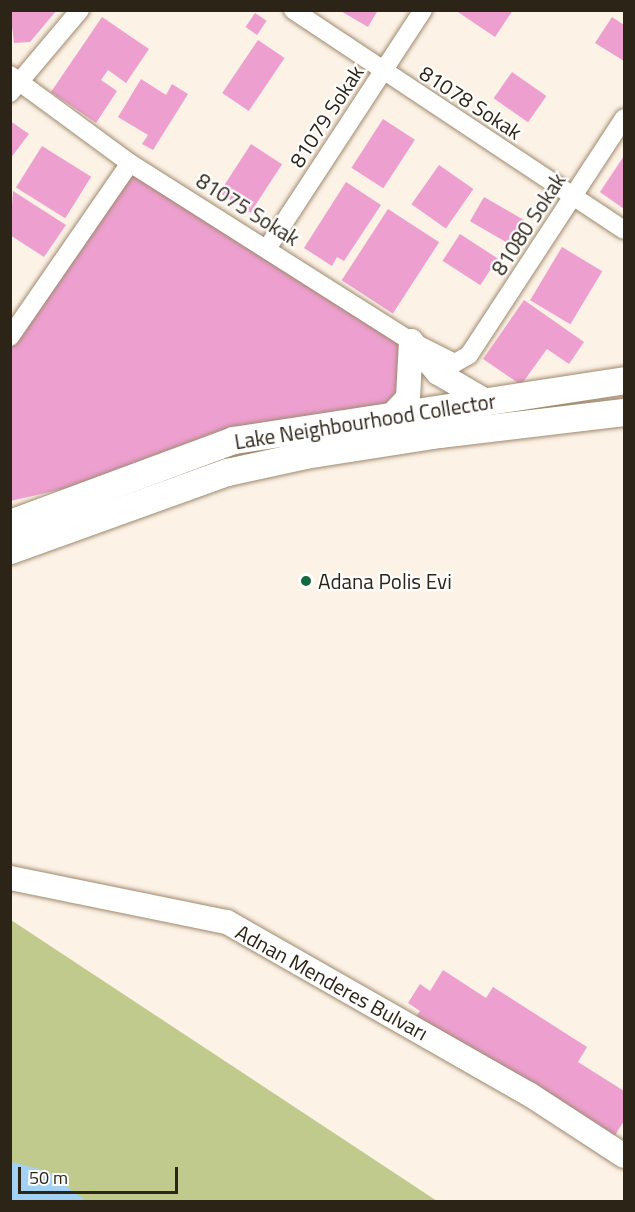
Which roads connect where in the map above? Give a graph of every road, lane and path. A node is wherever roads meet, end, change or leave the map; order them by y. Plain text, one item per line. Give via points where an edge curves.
1 (80, 10) edge
2 (293, 10) edge
3 (423, 10) edge
4 (382, 71) junction
5 (13, 83) edge
6 (624, 118) edge
7 (130, 163) junction
8 (574, 196) junction
9 (624, 230) edge
10 (268, 247) junction
11 (10, 337) edge
12 (411, 341) junction
13 (469, 355) joint
14 (624, 380) edge
15 (486, 401) junction
16 (624, 412) edge
17 (392, 414) junction
18 (10, 523) edge
19 (10, 550) edge
20 (10, 878) edge
21 (624, 1156) edge

1 - 5 street
2 - 4 street, 81078 Sokak
3 - 4 street, 81079 Sokak
4 - 8 street, 81078 Sokak
4 - 10 street, 81079 Sokak
5 - 7 street, 81075 Sokak
6 - 8 street, 81080 Sokak
7 - 10 street, 81075 Sokak
7 - 11 street
8 - 9 street, 81078 Sokak
8 - 13 street, 81080 Sokak
10 - 12 street, 81075 Sokak
12 - 13 street, 81075 Sokak via 454,363
12 - 15 street via 438,373
12 - 17 street via 408,398
14 - 15 main road, Lake Neighbourhood Collector
15 - 17 main road, Lake Neighbourhood Collector
16 - 19 main road, Lake Neighbourhood Collector via 439,434 227,472
17 - 18 main road, Lake Neighbourhood Collector via 233,440
20 - 21 street, Adnan Menderes Bulvarı via 227,922 529,1094

